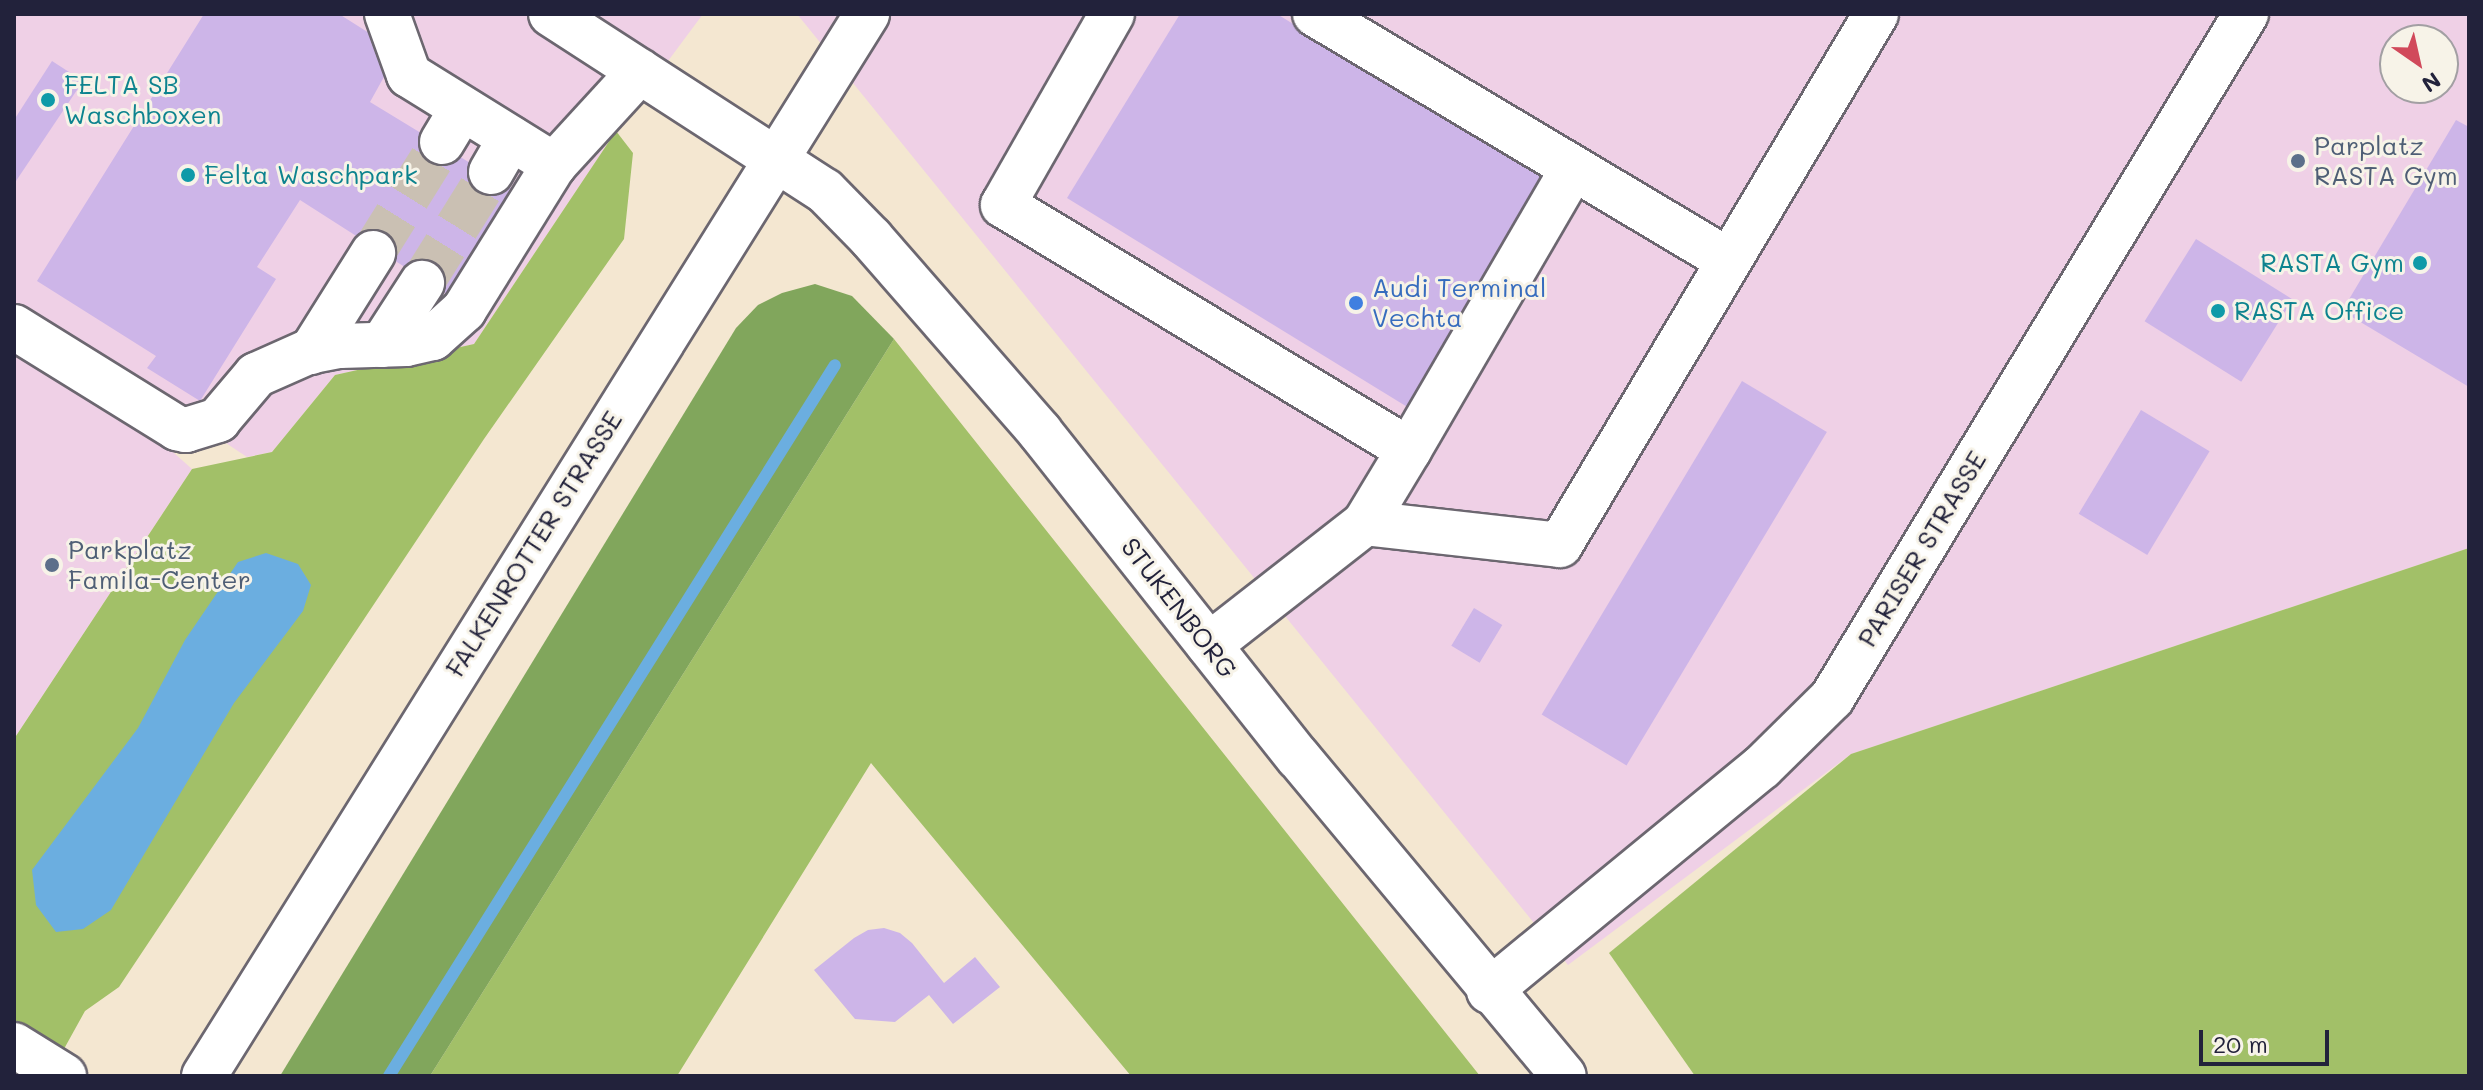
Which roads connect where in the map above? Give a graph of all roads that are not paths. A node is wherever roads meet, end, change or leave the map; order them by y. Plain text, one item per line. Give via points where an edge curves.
1 (387, 14) edge
2 (551, 14) edge
3 (867, 14) edge
4 (1112, 14) edge
5 (1315, 14) edge
6 (1876, 14) edge
7 (2246, 14) edge
8 (640, 71) junction
9 (776, 158) junction
10 (554, 165) junction
11 (1572, 170) junction
12 (373, 253) tunnel mouth
13 (1728, 260) junction
14 (422, 283) tunnel mouth
15 (14, 327) edge
16 (382, 345) junction
17 (311, 352) junction
18 (1409, 450) junction
19 (1365, 523) junction
20 (1209, 645) junction
21 (1489, 991) junction
22 (14, 1045) edge
23 (64, 1076) edge
24 (204, 1076) edge
25 (1564, 1076) edge

1 - 10 street via 409,75 452,125 501,155
2 - 8 street, STUKENBORG
3 - 9 street, FALKENROTTER STRASSE
4 - 18 street via 1003,205
5 - 11 street
6 - 13 street
7 - 21 street, PARISER STRASSE via 1832,698 1762,767
8 - 9 street, STUKENBORG
8 - 10 street
9 - 20 street, STUKENBORG via 825,191 871,238 1040,432
9 - 24 street, FALKENROTTER STRASSE
10 - 16 street via 451,324 433,338
11 - 13 street
11 - 18 street
12 - 17 street
13 - 19 street via 1560,545
14 - 16 street
15 - 17 street via 186,430 218,420 256,375
16 - 17 street
18 - 19 street
19 - 20 street
20 - 21 street, STUKENBORG
21 - 25 street, STUKENBORG
22 - 23 street

